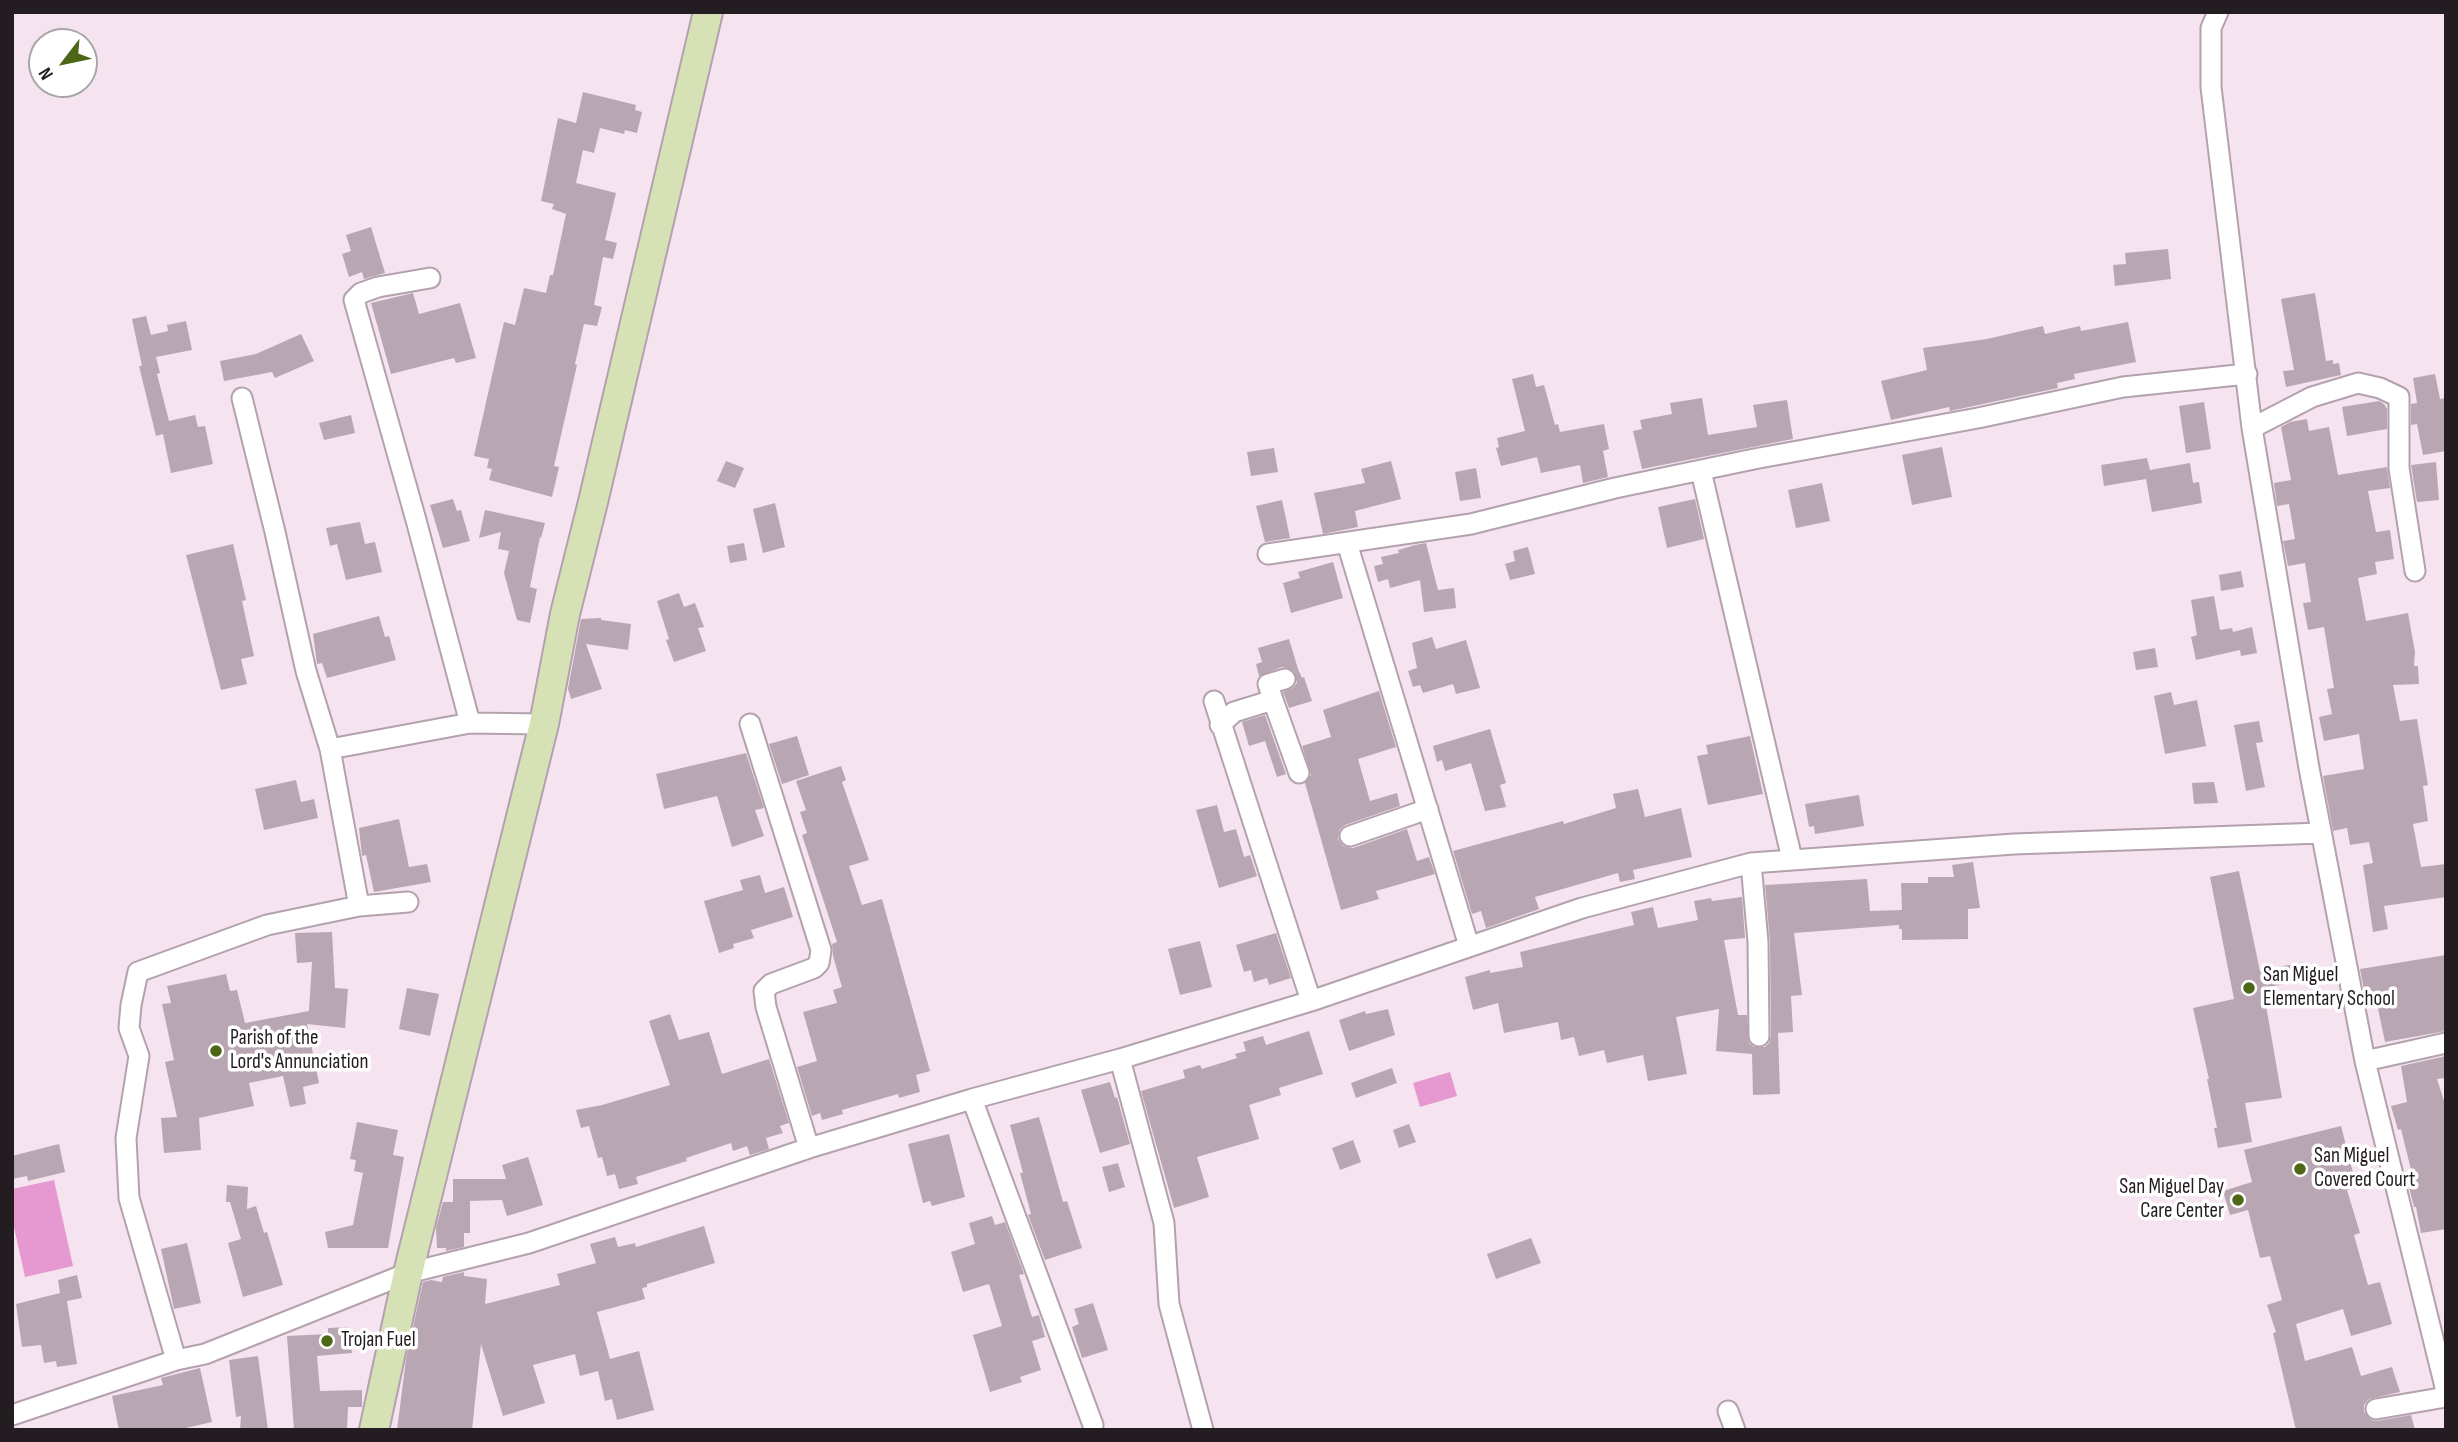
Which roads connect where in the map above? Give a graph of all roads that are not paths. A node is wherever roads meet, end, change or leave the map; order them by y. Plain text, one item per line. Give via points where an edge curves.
1 (708, 12) edge
2 (2218, 12) edge
3 (430, 278) dead end
4 (2246, 374) junction
5 (242, 398) dead end
6 (2252, 428) junction
7 (1701, 471) junction
8 (1347, 543) junction
9 (1268, 554) dead end
10 (2414, 571) dead end
11 (1285, 679) dead end
12 (1214, 701) dead end
13 (1273, 701) junction
14 (470, 723) junction
15 (750, 723) dead end
16 (544, 724) junction
17 (1220, 724) junction
18 (330, 749) junction
19 (1299, 773) dead end
20 (1428, 809) junction
21 (2322, 833) junction
22 (1350, 836) dead end
23 (1792, 859) junction
24 (1751, 863) junction
25 (408, 902) dead end
26 (359, 906) junction
27 (1469, 946) junction
28 (1311, 1001) junction
29 (1759, 1036) dead end
30 (2446, 1043) edge
31 (1120, 1059) junction
32 (2365, 1061) junction
33 (972, 1099) junction
34 (809, 1148) junction
35 (408, 1273) junction
36 (176, 1360) junction
37 (2446, 1391) edge
38 (2446, 1397) edge
39 (2376, 1409) dead end
40 (12, 1415) edge
41 (1093, 1425) dead end
42 (374, 1430) edge
43 (1203, 1430) edge

1 - 16 main road via 565,614
2 - 4 street via 2211,28 2211,87
3 - 14 street via 377,287 354,300
4 - 6 street
4 - 7 street via 2123,387
5 - 18 street via 306,671
6 - 10 street via 2312,397 2358,383 2399,397 2399,468
6 - 21 street
7 - 8 street via 1471,524
7 - 23 street
8 - 9 street
8 - 20 street
11 - 13 street via 1268,684
12 - 17 street
13 - 17 street via 1234,712
13 - 19 street
14 - 16 street
14 - 18 street
15 - 34 street via 821,950 814,968 771,984 763,996
16 - 35 main road
17 - 28 street
18 - 26 street
20 - 22 street
20 - 27 street
21 - 23 street via 2014,844
21 - 32 street
23 - 24 street
24 - 27 street via 1582,908
24 - 29 street
25 - 26 street
26 - 36 street via 267,925 138,972 129,1028 139,1056 126,1138 129,1198
27 - 28 street
28 - 31 street
30 - 32 street
31 - 33 street
31 - 43 street via 1164,1223 1169,1304
32 - 37 street
33 - 34 street
33 - 41 street
34 - 35 street via 529,1243
35 - 36 street via 205,1354
35 - 42 main road
36 - 40 street
38 - 39 street

